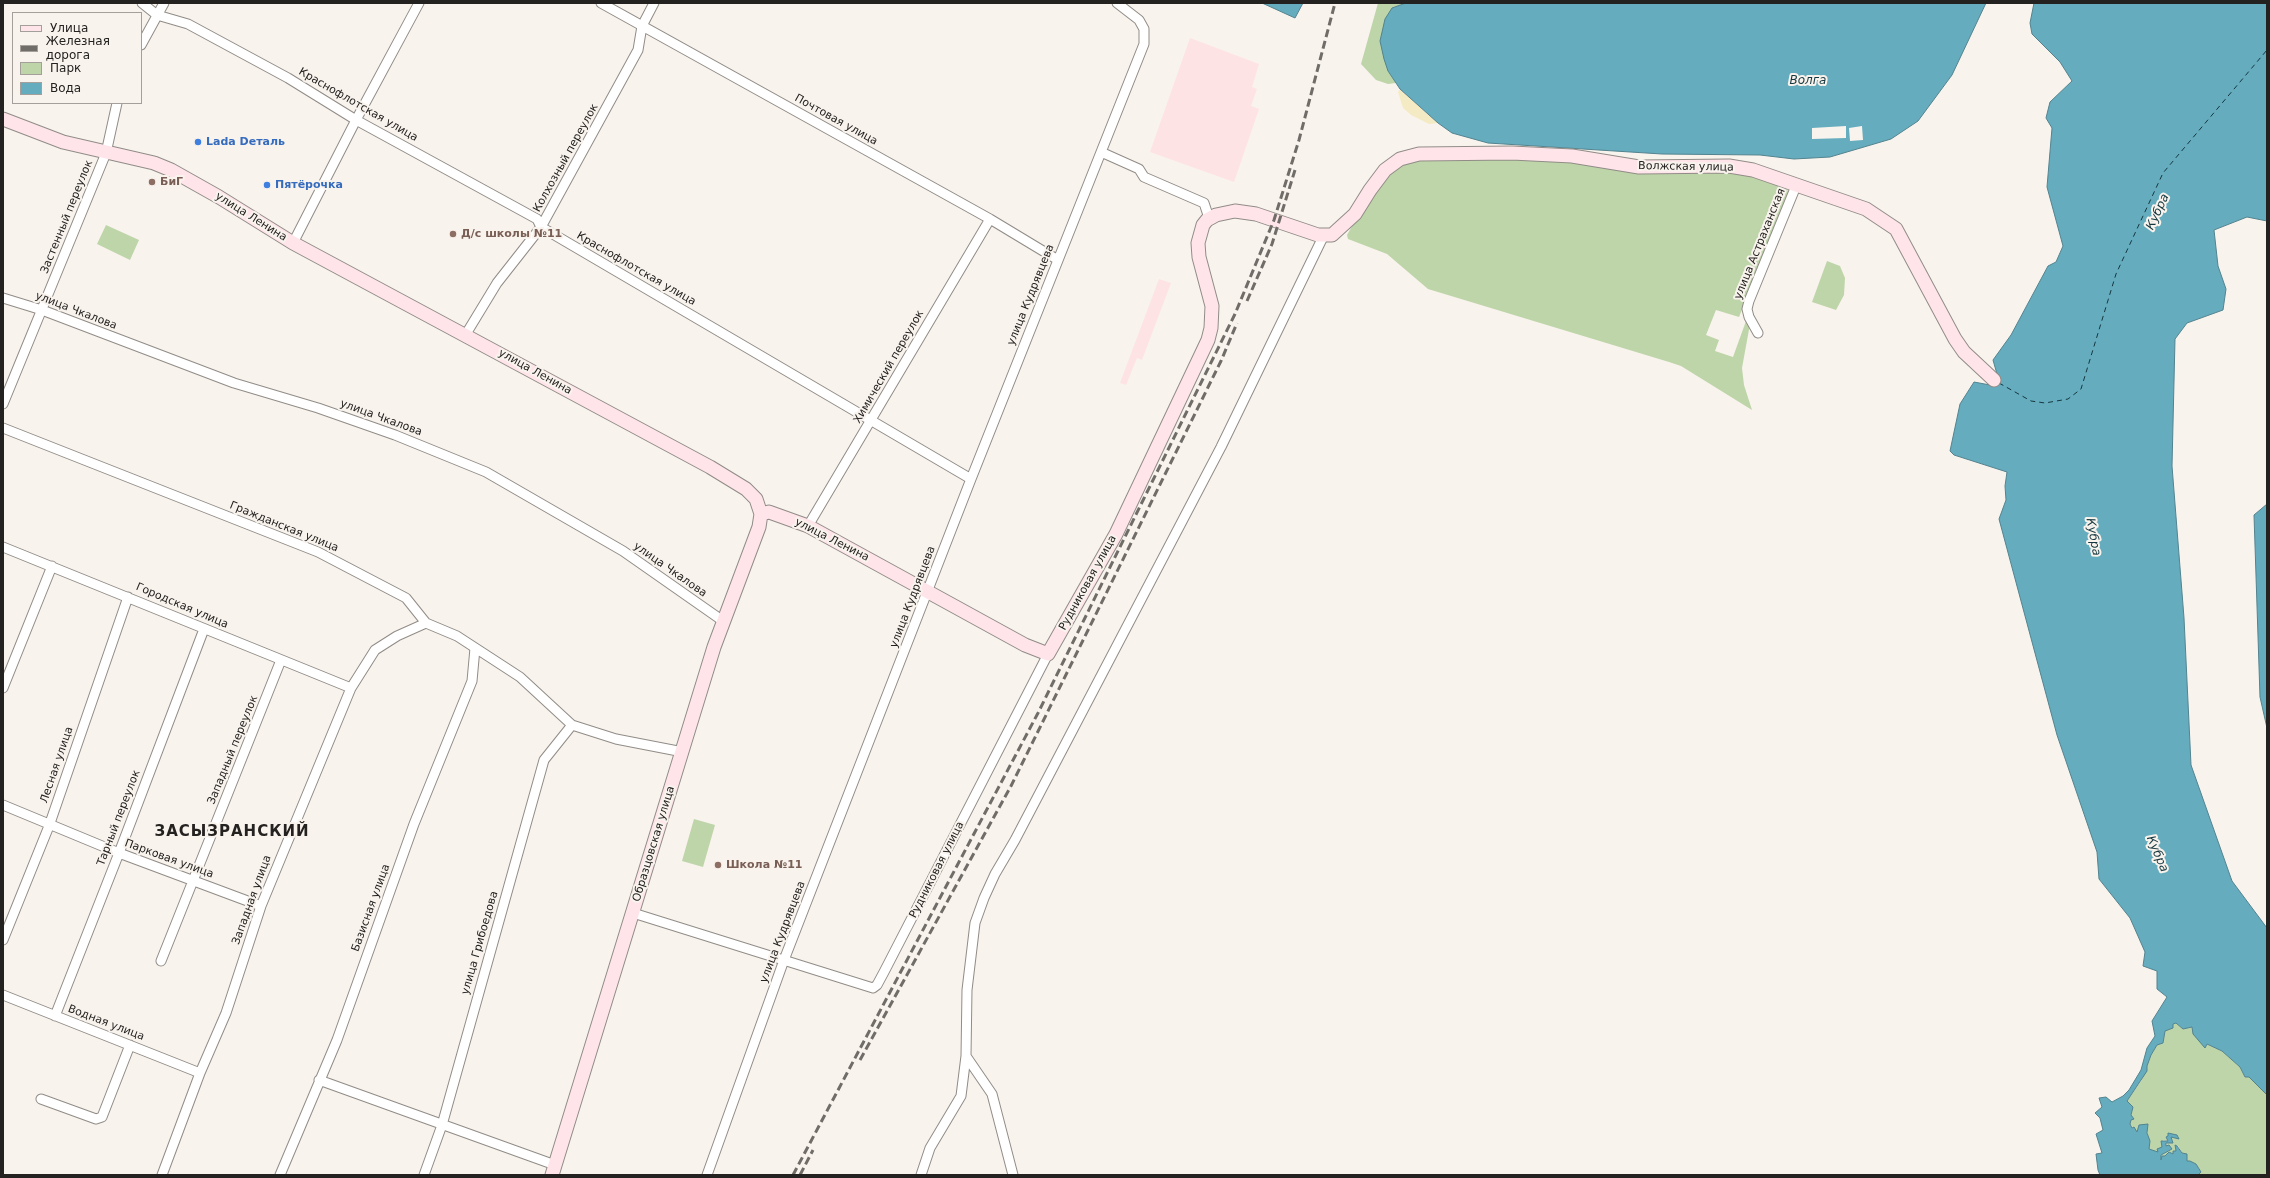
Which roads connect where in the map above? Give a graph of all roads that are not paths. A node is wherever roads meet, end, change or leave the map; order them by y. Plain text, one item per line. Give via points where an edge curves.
1 (142, 3) edge
2 (164, 3) edge
3 (419, 3) edge
4 (601, 3) edge
5 (654, 3) edge
6 (1117, 3) edge
7 (157, 15) junction
8 (642, 26) junction
9 (142, 43) edge
10 (117, 104) edge
11 (3, 119) edge
12 (356, 120) junction
13 (1102, 152) junction
14 (106, 153) junction
15 (1796, 186) junction
16 (1209, 218) junction
17 (990, 219) junction
18 (541, 227) junction
19 (1323, 237) junction
20 (294, 243) junction
21 (1058, 260) junction
22 (3, 298) edge
23 (42, 310) junction
24 (1758, 333) dead end
25 (466, 334) junction
26 (1994, 380) dead end
27 (3, 404) edge
28 (871, 421) junction
29 (3, 428) edge
30 (971, 479) junction
31 (761, 514) junction
32 (808, 526) junction
33 (3, 547) edge
34 (52, 566) junction
35 (929, 592) junction
36 (128, 596) junction
37 (723, 621) junction
38 (426, 623) junction
39 (204, 629) junction
40 (475, 648) junction
41 (1048, 654) junction
42 (282, 660) junction
43 (5, 674) edge
44 (3, 688) edge
45 (351, 688) junction
46 (572, 725) junction
47 (683, 752) junction
48 (3, 805) edge
49 (49, 826) junction
50 (119, 853) junction
51 (194, 880) junction
52 (261, 906) junction
53 (633, 913) junction
54 (3, 940) edge
55 (784, 960) junction
56 (161, 961) dead end
57 (3, 995) edge
58 (55, 1016) junction
59 (130, 1045) junction
60 (966, 1056) junction
61 (200, 1073) junction
62 (319, 1080) junction
63 (41, 1099) dead end
64 (442, 1125) junction
65 (554, 1170) edge
66 (162, 1175) edge
67 (280, 1175) edge
68 (424, 1175) edge
69 (707, 1175) edge
70 (921, 1175) edge
71 (1013, 1175) edge

1 - 7 street, Краснофлотская улица
2 - 7 street
3 - 12 street
4 - 8 street, Почтовая улица
5 - 8 street, Колхозный переулок
6 - 13 street, улица Кудрявцева via 1139,20 1144,29 1144,44
7 - 9 street
7 - 12 street, Краснофлотская улица via 188,24 288,78
8 - 17 street, Почтовая улица
8 - 18 street, Колхозный переулок via 638,50
10 - 14 street, Застенный переулок
11 - 14 street, улица Ленина via 63,142
12 - 18 street, Краснофлотская улица via 537,219
12 - 20 street
13 - 16 street via 1139,169 1144,177 1204,203
13 - 21 street, улица Кудрявцева
14 - 20 street, улица Ленина via 149,162 171,170
14 - 23 street, Застенный переулок
15 - 19 street, Волжская улица via 1753,170 1729,166 1639,167 1572,156 1512,153 1409,155 1392,164 1374,184 1348,223 1332,235
15 - 24 street, улица Астраханская via 1749,301 1749,317
15 - 26 street, Волжская улица via 1866,209 1896,228 1955,339 1964,352
16 - 19 street via 1235,211 1246,212
16 - 41 street, Рудниковая улица via 1203,225 1198,243 1199,257 1212,306 1212,328 1208,340 1116,534
17 - 21 street, Почтовая улица
17 - 28 street, Химический переулок
18 - 25 street, Колхозный переулок via 497,283
18 - 28 street, Краснофлотская улица
19 - 60 street via 1220,447 987,892 974,923 967,990
20 - 25 street, улица Ленина
21 - 30 street, улица Кудрявцева
22 - 23 street, улица Чкалова
23 - 27 street, Застенный переулок
23 - 37 street, улица Чкалова via 227,381 318,408 395,435 486,472 622,551
25 - 31 street, улица Ленина via 731,479 756,499
28 - 30 street, Краснофлотская улица
28 - 32 street, Химический переулок
29 - 38 street, Гражданская улица via 318,552 406,598
30 - 35 street, улица Кудрявцева
31 - 32 street, улица Ленина via 770,512
31 - 37 street, Образцовская улица via 756,535
32 - 35 street, улица Ленина
33 - 34 street, Городская улица
34 - 36 street, Городская улица
34 - 43 street
35 - 41 street, улица Ленина via 1025,645
35 - 55 street, улица Кудрявцева
36 - 39 street, Городская улица
36 - 49 street, Лесная улица
37 - 47 street, Образцовская улица
38 - 40 street, Гражданская улица via 457,636
38 - 45 street, Западная улица via 391,639 376,650
39 - 42 street, Городская улица
39 - 50 street, Тарный переулок
40 - 46 street, Гражданская улица via 520,677
40 - 62 street, Базисная улица via 472,681 416,817 337,1040
41 - 55 street, Рудниковая улица via 877,985 873,988 867,987
42 - 45 street, Городская улица
42 - 51 street, Западный переулок
43 - 44 street
45 - 52 street, Западная улица
46 - 47 street, Гражданская улица via 616,739
46 - 64 street, улица Грибоедова via 544,760
47 - 53 street, Образцовская улица
48 - 49 street, Парковая улица
49 - 50 street, Парковая улица
49 - 54 street, Лесная улица
50 - 51 street, Парковая улица
50 - 58 street, Тарный переулок
51 - 52 street, Парковая улица
51 - 56 street, Западный переулок
52 - 61 street, Западная улица via 226,1013
53 - 55 street
53 - 65 street, Образцовская улица
55 - 69 street, улица Кудрявцева
57 - 58 street, Водная улица
58 - 59 street, Водная улица
59 - 61 street, Водная улица
59 - 63 street via 102,1117 96,1119
60 - 70 street via 965,1081 961,1096 930,1148
60 - 71 street via 992,1094
61 - 66 street, Западная улица
62 - 64 street
62 - 67 street, Базисная улица
64 - 65 street
64 - 68 street, улица Грибоедова

